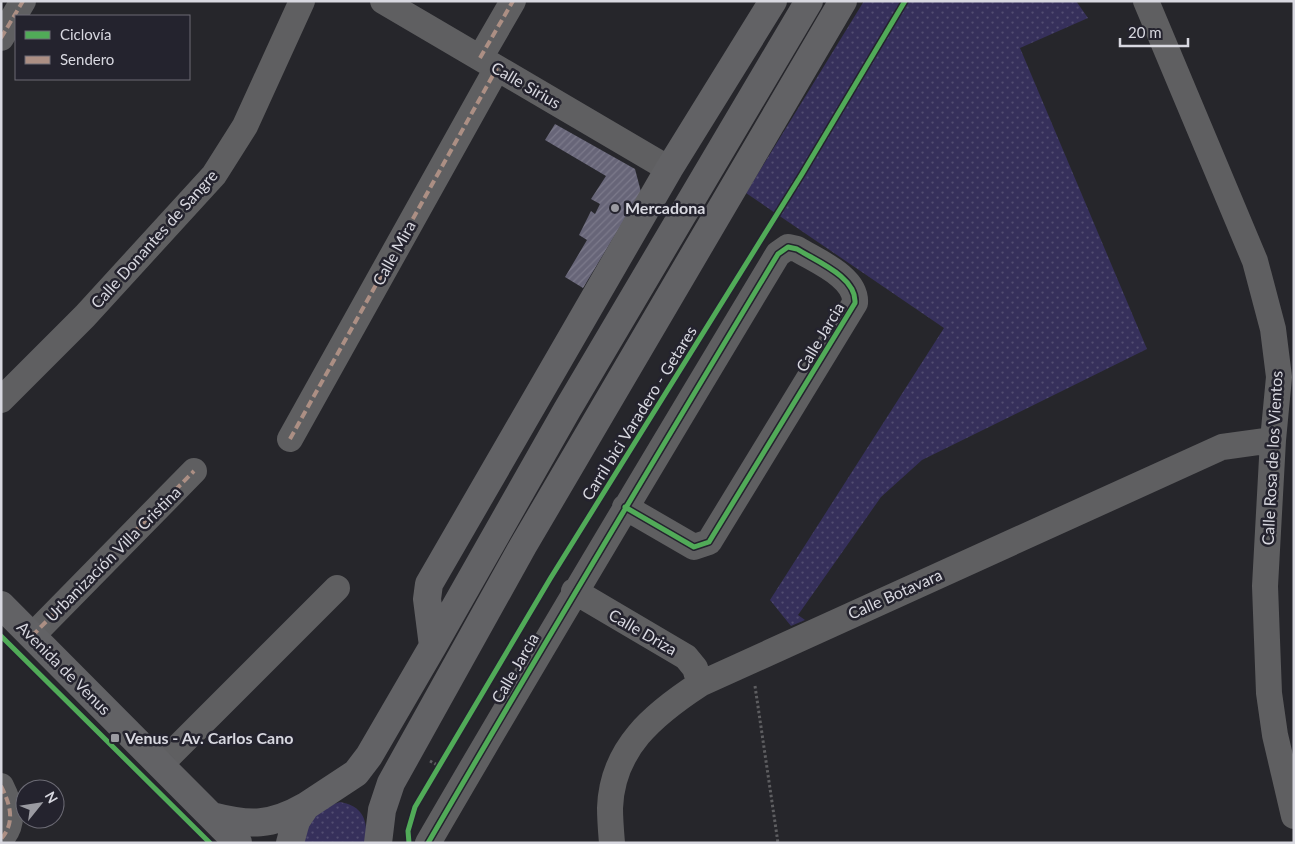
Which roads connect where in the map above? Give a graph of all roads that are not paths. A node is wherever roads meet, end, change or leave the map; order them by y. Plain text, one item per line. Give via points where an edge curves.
1 (23, 1) edge
2 (302, 1) edge
3 (383, 1) edge
4 (513, 1) edge
5 (773, 1) edge
6 (809, 1) edge
7 (843, 1) edge
8 (1146, 1) edge
9 (1, 38) edge
10 (489, 63) junction
11 (669, 169) junction
12 (1, 400) edge
13 (290, 439) dead end
14 (1273, 440) junction
15 (194, 471) dead end
16 (625, 507) junction
17 (337, 588) dead end
18 (574, 591) junction
19 (1, 605) edge
20 (32, 636) junction
21 (434, 646) junction
22 (700, 684) junction
23 (160, 765) junction
24 (1, 786) edge
25 (334, 789) junction
26 (306, 806) junction
27 (212, 816) junction
28 (1294, 816) edge
29 (380, 834) edge
30 (1, 839) edge
31 (238, 843) edge
32 (290, 843) edge
33 (428, 843) edge
34 (612, 843) edge

1 - 9 street
2 - 12 street, Calle Donantes de Sangre via 245,126 214,175 85,316
3 - 10 street, Calle Sirius
4 - 10 street, Calle Mira
5 - 11 street
6 - 21 street via 567,410
7 - 29 street via 523,546 391,783 385,798
8 - 14 street, Calle Rosa de los Vientos via 1264,289 1279,378
10 - 11 street, Calle Sirius
10 - 13 street, Calle Mira
11 - 21 street via 429,584 427,598
14 - 22 street, Calle Botavara via 1222,447
14 - 28 street, Calle Rosa de los Vientos via 1265,586 1269,693
15 - 20 street, Urbanización Villa Cristina
16 - 16 street, Calle Jarcia via 780,251 788,247 797,249 848,281 854,291 855,303 709,542 694,547
16 - 18 street, Calle Jarcia
17 - 23 street
18 - 22 street, Calle Driza via 686,657 696,668
18 - 33 street, Calle Jarcia
19 - 20 street, Avenida de Venus
20 - 23 street, Avenida de Venus
21 - 25 street via 369,756 356,773
22 - 34 street, Calle Botavara via 647,724 628,748 614,781 610,808
23 - 27 street, Avenida de Venus
24 - 30 street via 11,821 8,832
25 - 26 street via 322,793
25 - 29 street via 360,793 370,801 378,812
26 - 27 street via 272,822 245,822
26 - 32 street via 296,821
27 - 31 street, Avenida de Venus

